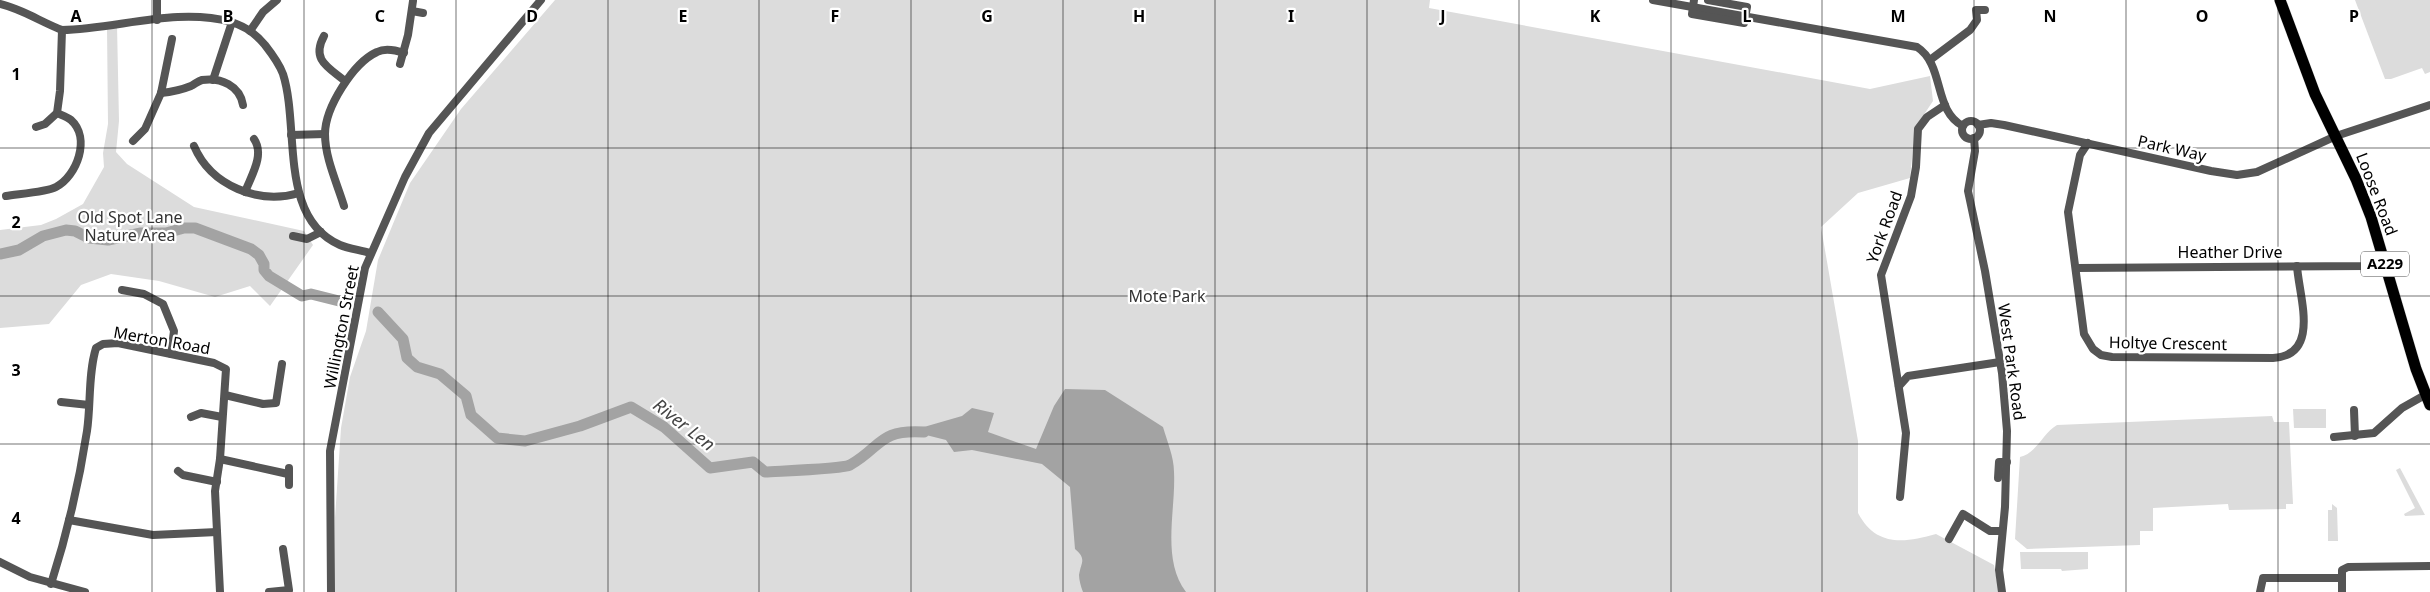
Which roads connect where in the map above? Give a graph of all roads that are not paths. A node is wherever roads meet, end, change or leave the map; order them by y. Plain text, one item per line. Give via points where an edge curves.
1 (157, 0) edge
2 (541, 0) edge
3 (1653, 0) edge
4 (1708, 0) edge
5 (2280, 0) edge
6 (413, 1) dead end
7 (271, 2) edge
8 (1694, 3) edge
9 (0, 4) edge
10 (1985, 10) dead end
11 (412, 12) junction
12 (423, 13) dead end
13 (1746, 16) junction
14 (157, 20) junction
15 (232, 22) junction
16 (62, 30) junction
17 (250, 31) junction
18 (172, 39) dead end
19 (320, 39) dead end
20 (404, 52) junction
21 (1930, 60) junction
22 (400, 64) dead end
23 (213, 80) junction
24 (345, 81) junction
25 (161, 93) junction
26 (250, 95) dead end
27 (1945, 105) junction
28 (2430, 105) edge
29 (57, 112) junction
30 (1978, 125) junction
31 (1964, 126) junction
32 (36, 127) dead end
33 (325, 134) junction
34 (291, 135) junction
35 (2336, 136) junction
36 (1974, 138) junction
37 (254, 139) dead end
38 (134, 141) dead end
39 (2074, 141) junction
40 (2088, 144) junction
41 (194, 146) dead end
42 (2080, 155) junction
43 (198, 156) junction
44 (190, 160) dead end
45 (29, 182) dead end
46 (32, 192) junction
47 (245, 192) junction
48 (299, 193) junction
49 (6, 196) dead end
50 (344, 206) dead end
51 (321, 232) junction
52 (293, 236) dead end
53 (370, 252) junction
54 (2384, 262) junction
55 (2297, 266) junction
56 (2076, 268) junction
57 (122, 290) dead end
58 (171, 354) junction
59 (2000, 362) junction
60 (282, 364) dead end
61 (1897, 371) junction
62 (1908, 376) junction
63 (1899, 386) junction
64 (225, 395) junction
65 (2428, 400) edge
66 (61, 402) dead end
67 (89, 405) junction
68 (2354, 410) dead end
69 (191, 417) dead end
70 (222, 417) junction
71 (2355, 436) junction
72 (2334, 437) dead end
73 (220, 459) junction
74 (2007, 462) junction
75 (178, 471) dead end
76 (1998, 478) dead end
77 (217, 482) junction
78 (289, 485) dead end
79 (1900, 496) dead end
80 (69, 520) junction
81 (2002, 531) junction
82 (217, 532) junction
83 (1949, 539) dead end
84 (283, 549) dead end
85 (0, 562) edge
86 (2430, 566) edge
87 (2342, 578) junction
88 (51, 584) junction
89 (85, 592) edge
90 (220, 592) edge
91 (269, 592) edge
92 (331, 592) edge
93 (2002, 592) edge
94 (2260, 592) edge
95 (2342, 592) edge

1 - 14 street
2 - 53 street, Willington Street via 429,134
3 - 8 street
4 - 13 street via 1747,7
5 - 35 highway, Loose Road / A229 via 2315,94
6 - 11 street
7 - 17 street
8 - 13 street
9 - 16 street
10 - 21 street via 1976,10 1977,20 1970,30
11 - 12 street
11 - 20 street
13 - 21 street via 1912,45
14 - 15 street via 207,16
14 - 16 street
15 - 17 street
15 - 23 street
16 - 29 street
17 - 34 street via 273,56 283,73
18 - 25 street via 166,50
19 - 24 street via 320,58
20 - 22 street
20 - 24 street via 377,52
21 - 27 street
23 - 25 street via 200,80 177,91
23 - 26 street via 234,87 243,103
24 - 33 street via 329,112
25 - 38 street via 148,132
27 - 31 street via 1955,121
27 - 61 street, York Road via 1918,129 1911,196 1881,274
28 - 35 street, Park Way
29 - 32 street via 45,124
29 - 46 street via 77,129 80,154 71,173 56,187
30 - 31 street via 1970,122
30 - 36 street via 1980,133
30 - 39 street, Park Way via 1997,123
31 - 36 street via 1965,136
33 - 34 street
33 - 50 street via 326,149
34 - 48 street
35 - 40 street, Park Way via 2265,170 2243,175
35 - 54 highway, Loose Road / A229 via 2371,217
36 - 59 street, West Park Road via 1968,191
37 - 47 street via 258,145
39 - 40 street, Park Way
39 - 42 street
40 - 42 street, Holtye Crescent
41 - 43 street
42 - 56 street, Holtye Crescent via 2068,208
43 - 44 street
43 - 47 street via 224,182
45 - 46 street
46 - 49 street
47 - 48 street via 282,198
48 - 51 street via 310,218
51 - 52 street via 307,239
51 - 53 street via 340,245
53 - 92 street, Willington Street via 330,451
54 - 55 street, Heather Drive via 2366,266
54 - 65 highway, Loose Road / A229
55 - 56 street, Heather Drive
55 - 56 street, Holtye Crescent via 2304,323 2302,339 2291,353 2272,358 2124,358 2101,355 2085,337
57 - 58 street via 144,294 163,304 174,331
58 - 64 street, Merton Road via 220,364 226,370
58 - 67 street, Merton Road via 118,343 96,348
59 - 62 street
59 - 74 street, West Park Road
60 - 64 street via 276,403 263,404
61 - 62 street
61 - 63 street, York Road
62 - 63 street
63 - 79 street, York Road via 1906,433
64 - 70 street, Merton Road
65 - 71 street via 2402,408 2374,433
66 - 67 street
67 - 80 street, Merton Road
68 - 71 street
69 - 70 street via 201,414
70 - 73 street, Merton Road
71 - 72 street
73 - 77 street, Merton Road
73 - 78 street via 289,471
74 - 76 street via 1999,462
74 - 81 street, West Park Road
75 - 77 street
77 - 82 street, Merton Road
80 - 82 street via 153,535
80 - 88 street, Merton Road
81 - 83 street via 1990,531 1963,514
81 - 93 street, West Park Road via 1999,570
82 - 90 street, Merton Road
84 - 91 street via 289,590
85 - 88 street
86 - 87 street via 2348,567 2342,570
87 - 94 street via 2263,578
87 - 95 street
88 - 89 street

